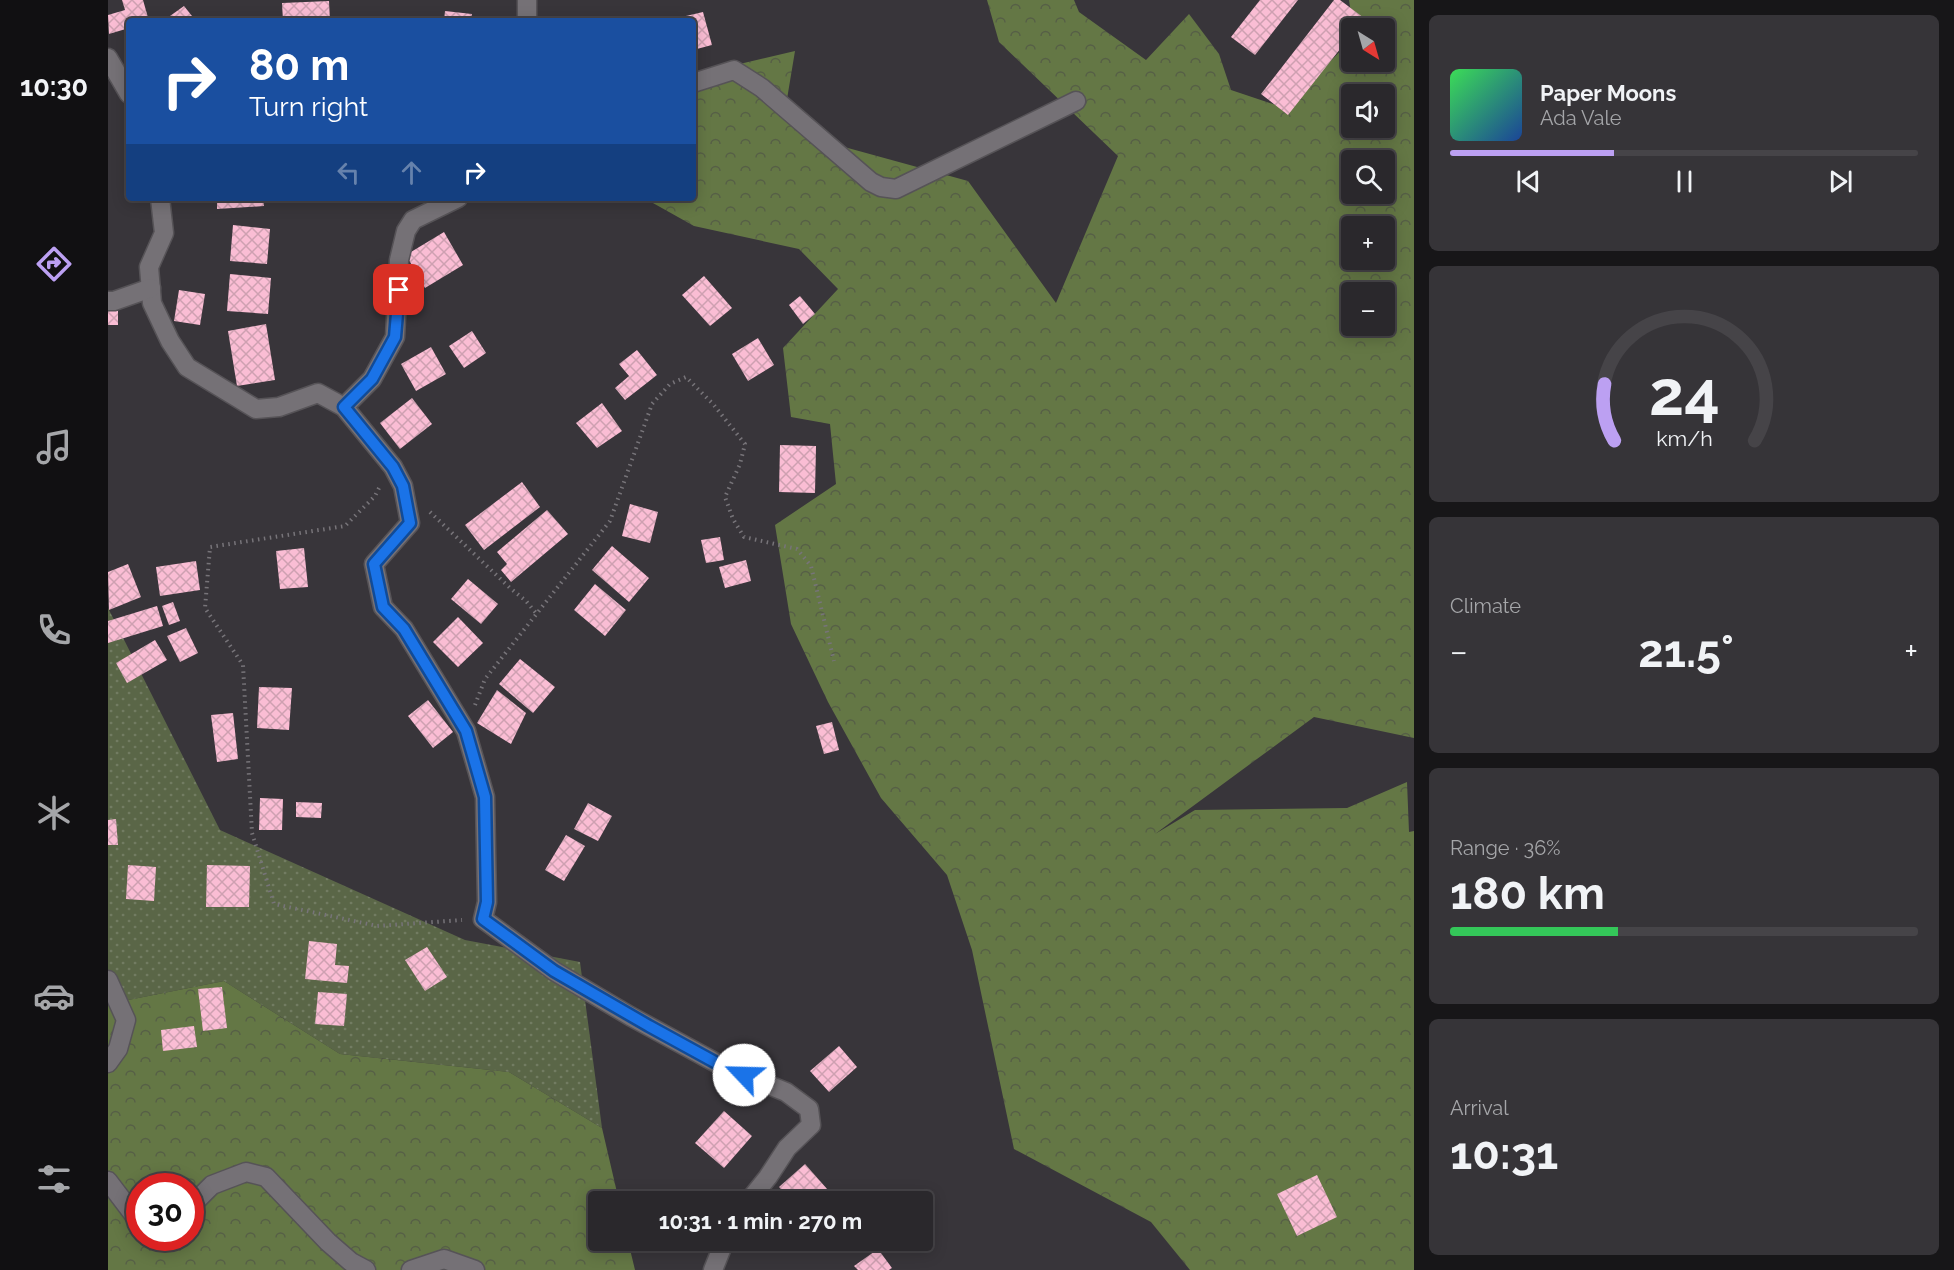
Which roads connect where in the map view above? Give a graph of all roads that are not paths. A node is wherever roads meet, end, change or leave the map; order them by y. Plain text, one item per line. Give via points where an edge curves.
1 (527, 0) edge
2 (527, 18) edge
3 (108, 58) edge
4 (696, 82) edge
5 (126, 89) edge
6 (1076, 101) dead end
7 (160, 201) edge
8 (452, 201) edge
9 (151, 288) junction
10 (108, 301) edge
11 (344, 407) junction
12 (108, 980) edge
13 (108, 1063) edge
14 (108, 1181) edge
15 (757, 1191) edge
16 (204, 1193) edge
17 (126, 1205) edge
18 (721, 1251) edge
19 (366, 1270) edge
20 (411, 1270) edge
21 (475, 1270) edge
22 (713, 1270) edge

1 - 2 street
3 - 5 street
4 - 6 street via 734,70 762,88 871,182 896,189
7 - 9 street via 164,233 149,267
8 - 11 street via 413,220 406,231 399,260 395,337 372,379
9 - 10 street
9 - 11 street via 152,303 170,341 187,367 210,382 256,409 279,407 318,393
11 - 15 street via 393,467 403,486 410,523 374,564 383,607 404,629 466,731 485,797 487,902 483,919 563,977 722,1066 786,1092 809,1109 811,1125 786,1148
12 - 13 street via 126,1020 118,1049
14 - 17 street
16 - 19 street via 212,1185 246,1172 266,1177 328,1242
18 - 22 street
20 - 21 street via 444,1258

